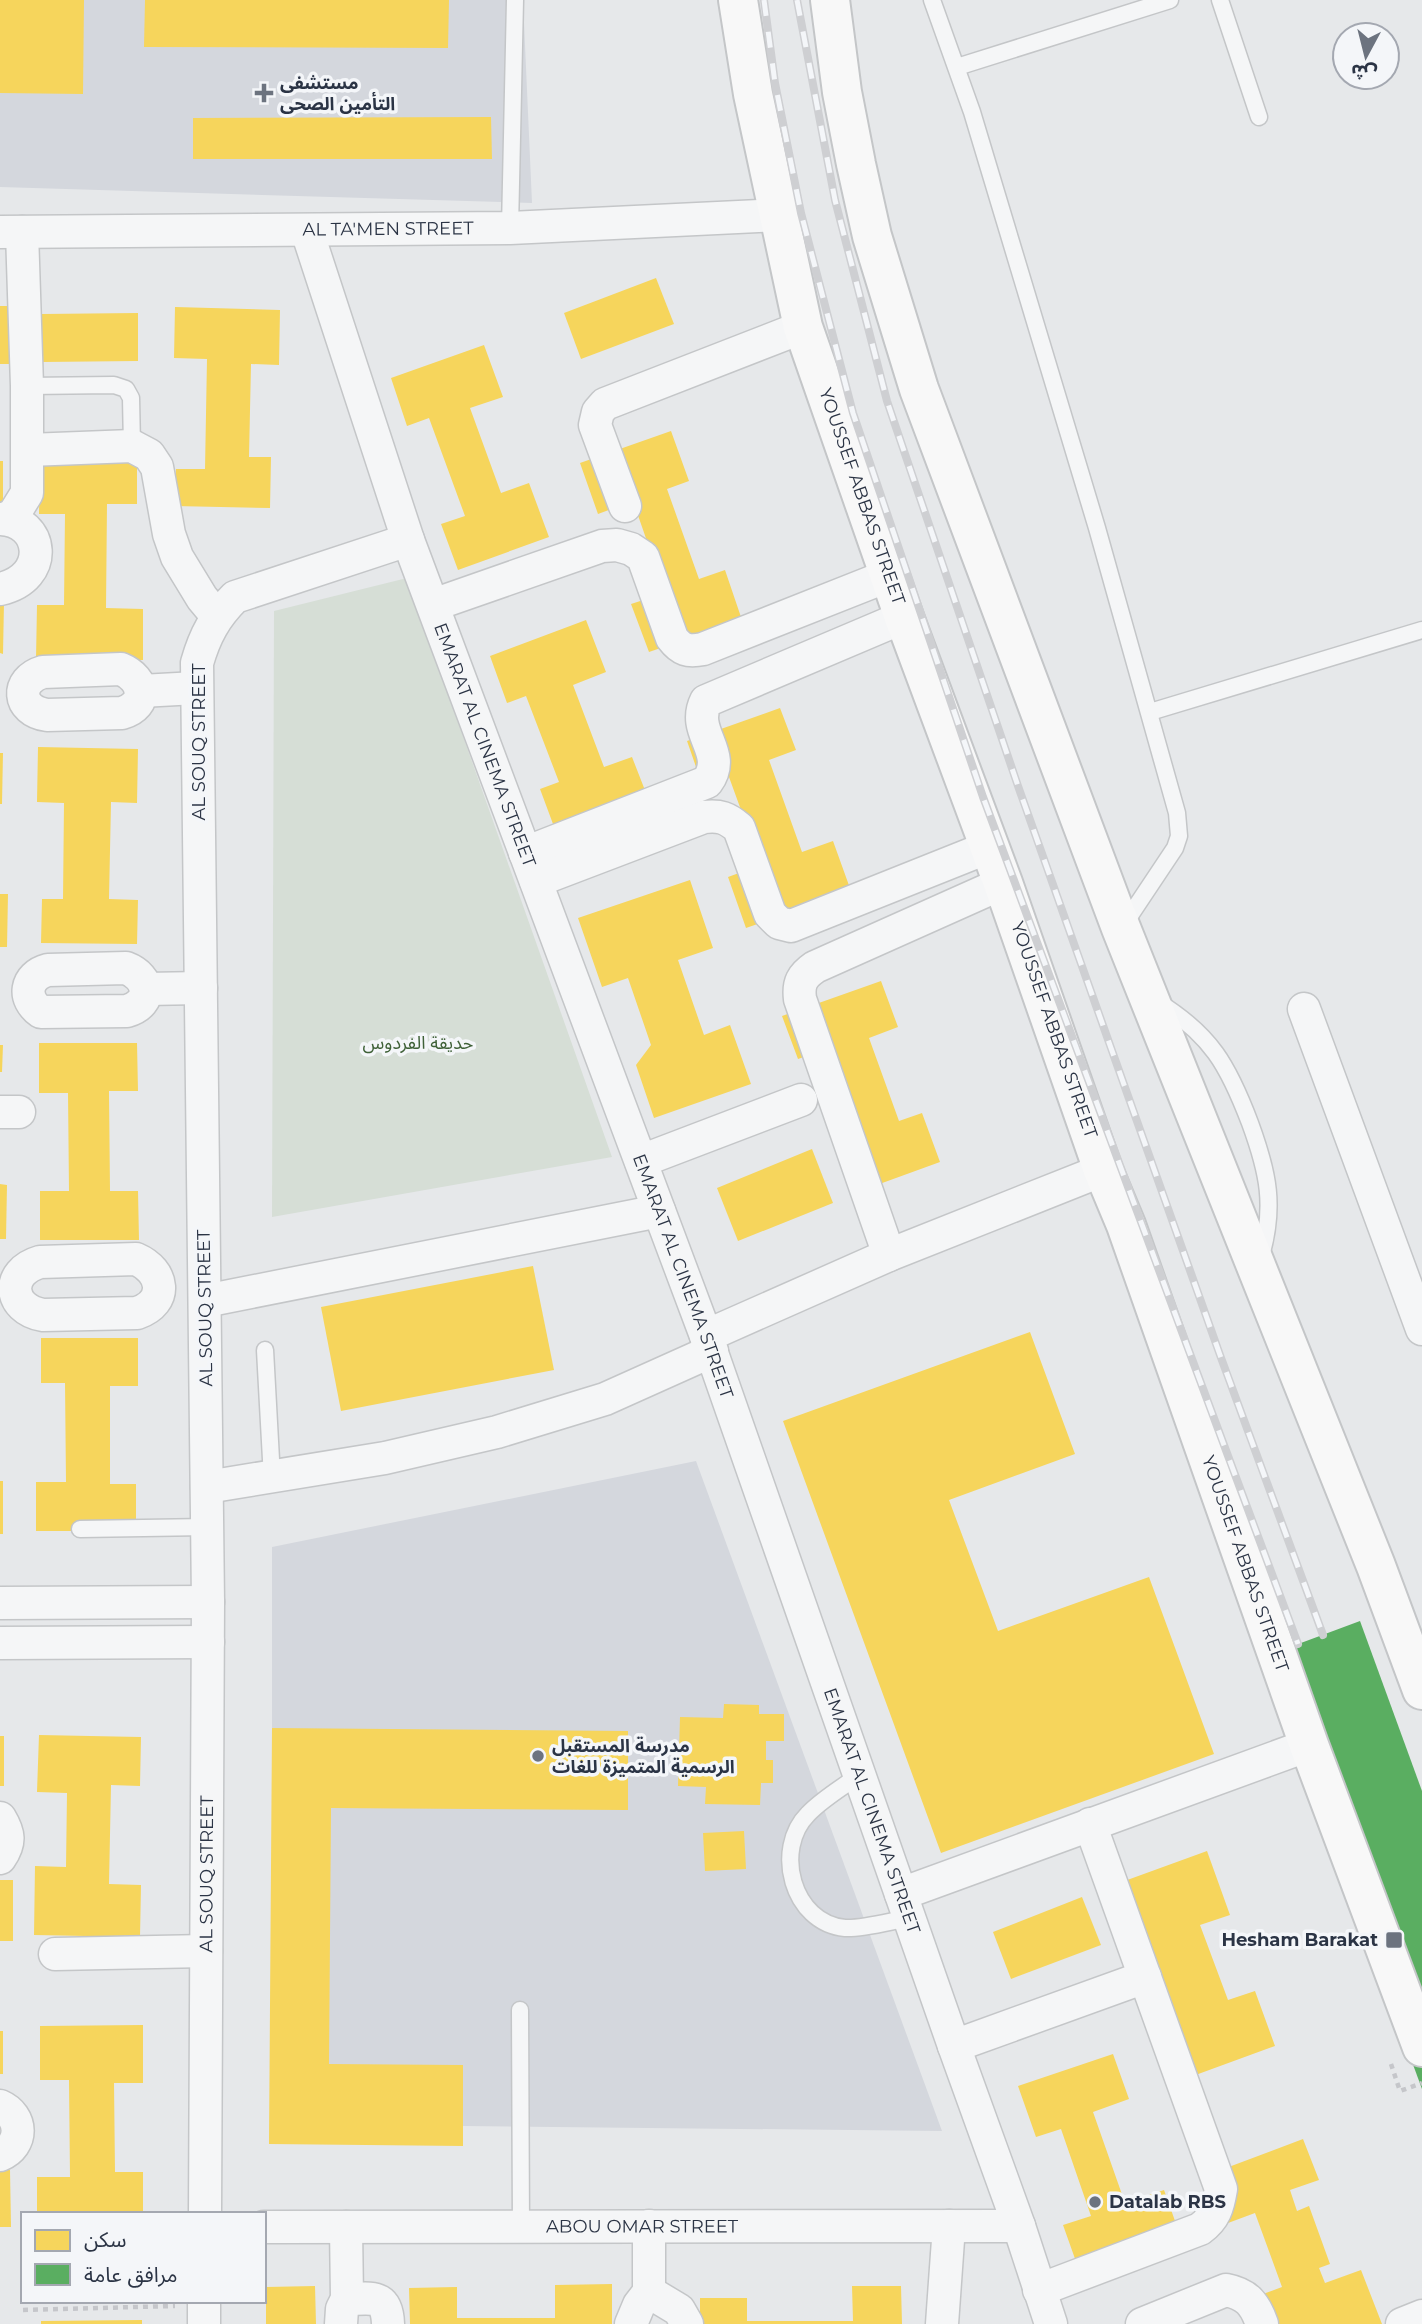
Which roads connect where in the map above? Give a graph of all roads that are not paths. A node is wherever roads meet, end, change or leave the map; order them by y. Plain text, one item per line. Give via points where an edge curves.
1 (515, 0) edge
2 (738, 0) edge
3 (830, 0) edge
4 (932, 0) edge
5 (1170, 0) edge
6 (1220, 0) edge
7 (957, 67) junction
8 (1259, 117) dead end
9 (778, 215) junction
10 (510, 228) junction
11 (307, 231) junction
12 (11, 232) edge
13 (803, 327) junction
14 (27, 386) junction
15 (132, 446) junction
16 (28, 450) junction
17 (625, 506) dead end
18 (3, 519) edge
19 (408, 540) junction
20 (890, 575) junction
21 (0, 589) edge
22 (433, 605) junction
23 (217, 615) junction
24 (904, 617) junction
25 (1422, 630) edge
26 (196, 688) junction
27 (141, 691) dead end
28 (1150, 712) junction
29 (989, 847) junction
30 (530, 867) junction
31 (1003, 883) junction
32 (1121, 928) junction
33 (201, 988) junction
34 (146, 989) dead end
35 (1304, 1009) dead end
36 (801, 1100) dead end
37 (640, 1161) junction
38 (1103, 1170) junction
39 (659, 1211) junction
40 (889, 1255) junction
41 (159, 1286) dead end
42 (205, 1293) junction
43 (1422, 1329) edge
44 (709, 1344) junction
45 (265, 1350) dead end
46 (272, 1478) junction
47 (207, 1487) junction
48 (207, 1527) junction
49 (80, 1529) dead end
50 (208, 1602) junction
51 (0, 1603) edge
52 (208, 1642) junction
53 (0, 1643) edge
54 (1422, 1690) edge
55 (1309, 1745) junction
56 (859, 1775) junction
57 (0, 1818) edge
58 (1090, 1824) junction
59 (0, 1857) edge
60 (905, 1906) junction
61 (206, 1951) junction
62 (55, 1954) dead end
63 (1145, 1977) junction
64 (520, 2010) dead end
65 (954, 2046) junction
66 (1422, 2047) edge
67 (0, 2106) edge
68 (0, 2155) edge
69 (205, 2212) edge
70 (649, 2226) junction
71 (949, 2226) junction
72 (1019, 2226) junction
73 (266, 2227) edge
74 (346, 2227) junction
75 (521, 2227) junction
76 (1039, 2290) junction
77 (649, 2292) junction
78 (344, 2312) edge
79 (1422, 2316) edge
80 (388, 2324) edge
81 (631, 2324) edge
82 (687, 2324) edge
83 (942, 2324) edge
84 (1051, 2324) edge
85 (1142, 2324) edge
86 (1262, 2324) edge
87 (1402, 2324) edge

1 - 10 lane
2 - 9 main road, YOUSSEF ABBAS STREET
3 - 32 main road via 856,164 892,306
4 - 7 lane
5 - 7 lane
6 - 8 lane
7 - 28 lane
9 - 10 street, AL TA'MEN STREET
9 - 13 main road, YOUSSEF ABBAS STREET
10 - 11 street, AL TA'MEN STREET
11 - 12 street, AL TA'MEN STREET
11 - 19 street, EMARAT AL CINEMA STREET
12 - 14 street
13 - 17 street via 605,404 595,425
13 - 20 main road, YOUSSEF ABBAS STREET
14 - 15 lane via 114,384 126,389 131,398
14 - 16 street
15 - 16 street
15 - 23 street via 149,455 157,467 177,557
16 - 18 street via 27,493 14,514
18 - 21 street via 22,525 33,539 36,556 31,572 18,584
19 - 22 street, EMARAT AL CINEMA STREET
19 - 23 street, AL SOUQ STREET via 235,597
20 - 22 street via 691,652 679,648 672,638 643,557 617,545 601,546
20 - 24 main road, YOUSSEF ABBAS STREET
22 - 30 street, EMARAT AL CINEMA STREET
23 - 26 street, AL SOUQ STREET via 204,638
24 - 29 main road, YOUSSEF ABBAS STREET
24 - 30 street via 706,701 702,723 715,759 715,772 707,782
25 - 28 lane
26 - 27 street
26 - 33 street, AL SOUQ STREET
28 - 32 lane via 1179,835 1165,866
29 - 30 street via 791,926 770,914 739,828 717,815
29 - 31 main road, YOUSSEF ABBAS STREET
30 - 37 street, EMARAT AL CINEMA STREET
31 - 38 main road, YOUSSEF ABBAS STREET
31 - 40 street via 815,967 804,974 799,986
32 - 54 main road
33 - 34 street
33 - 42 street, AL SOUQ STREET
35 - 43 street
36 - 37 street
37 - 39 street, EMARAT AL CINEMA STREET
38 - 40 street
38 - 55 main road, YOUSSEF ABBAS STREET
39 - 42 street
39 - 44 street, EMARAT AL CINEMA STREET
40 - 44 street
41 - 42 street
42 - 47 street, AL SOUQ STREET
44 - 46 street via 605,1399 497,1432
44 - 56 street, EMARAT AL CINEMA STREET
45 - 46 lane
46 - 47 street
47 - 48 street, AL SOUQ STREET
48 - 49 lane
48 - 50 street, AL SOUQ STREET
50 - 51 street
50 - 52 street, AL SOUQ STREET
52 - 53 street
52 - 61 street, AL SOUQ STREET
55 - 58 street
55 - 66 main road, YOUSSEF ABBAS STREET
56 - 60 street, EMARAT AL CINEMA STREET
56 - 60 lane via 806,1815 794,1839 789,1868 796,1893 809,1909 845,1928
57 - 59 street via 8,1831 8,1847
58 - 60 street
58 - 63 street
60 - 65 street, EMARAT AL CINEMA STREET
61 - 62 street
61 - 69 street, AL SOUQ STREET
63 - 65 street
63 - 76 street via 1221,2189 1219,2204 1212,2220 1200,2229
64 - 75 lane
65 - 72 street, EMARAT AL CINEMA STREET
67 - 68 street via 10,2110 18,2123 17,2139
70 - 71 street, ABOU OMAR STREET
70 - 75 street, ABOU OMAR STREET
70 - 77 street
71 - 72 street, ABOU OMAR STREET
71 - 83 street
72 - 76 street, EMARAT AL CINEMA STREET
73 - 74 street, ABOU OMAR STREET
74 - 75 street, ABOU OMAR STREET
74 - 78 street
76 - 84 street, EMARAT AL CINEMA STREET
77 - 81 street
77 - 82 street via 679,2309
78 - 80 street via 375,2299 387,2310
79 - 87 street
85 - 86 street via 1226,2290 1250,2300

